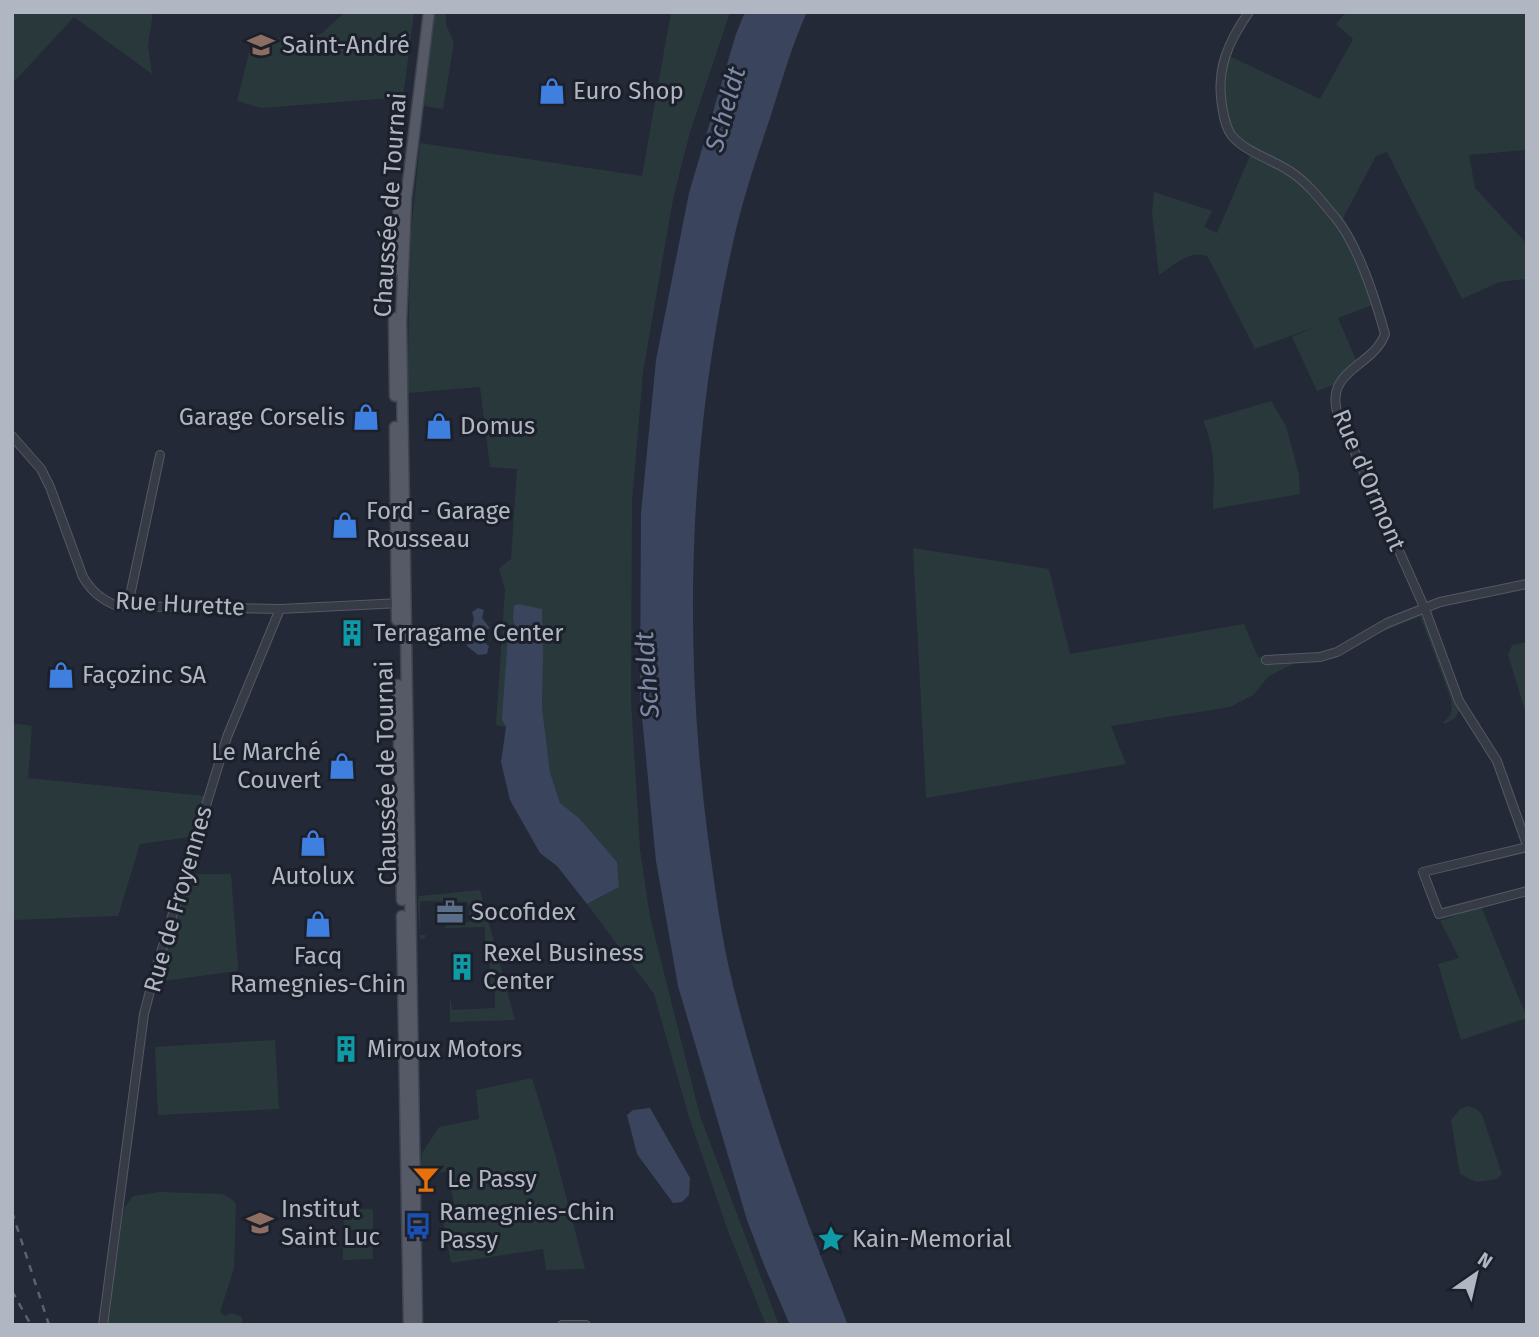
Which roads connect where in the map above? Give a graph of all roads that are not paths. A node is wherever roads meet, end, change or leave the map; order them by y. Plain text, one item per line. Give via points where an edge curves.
1 (422, 12) edge
2 (429, 12) edge
3 (1249, 12) edge
4 (12, 436) edge
5 (160, 454) dead end
6 (1527, 584) edge
7 (401, 603) junction
8 (128, 606) junction
9 (280, 609) junction
10 (1425, 609) junction
11 (1266, 660) dead end
12 (1527, 846) edge
13 (1527, 891) edge
14 (103, 1325) edge
15 (409, 1325) edge
16 (417, 1325) edge
17 (562, 1325) edge
18 (586, 1325) edge

1 - 7 main road, Chaussée de Tournai via 397,230 394,322
2 - 7 main road, Chaussée de Tournai via 402,278
3 - 10 street, Rue d'Ormont via 1222,63 1221,97 1227,127 1245,147 1309,188 1338,220 1353,247 1385,334 1377,348 1339,383 1335,404
4 - 8 street, Rue Hurette via 41,469 90,589 110,603
5 - 8 street
6 - 10 street
7 - 9 street
7 - 15 main road, Chaussée de Tournai
7 - 16 main road, Chaussée de Tournai
8 - 9 street, Rue Hurette
9 - 14 street, Rue de Froyennes via 226,737 144,1014
10 - 11 street via 1321,657
10 - 12 street, Rue d'Ormont via 1459,701 1497,761
12 - 13 street via 1423,872 1439,914
17 - 18 street

